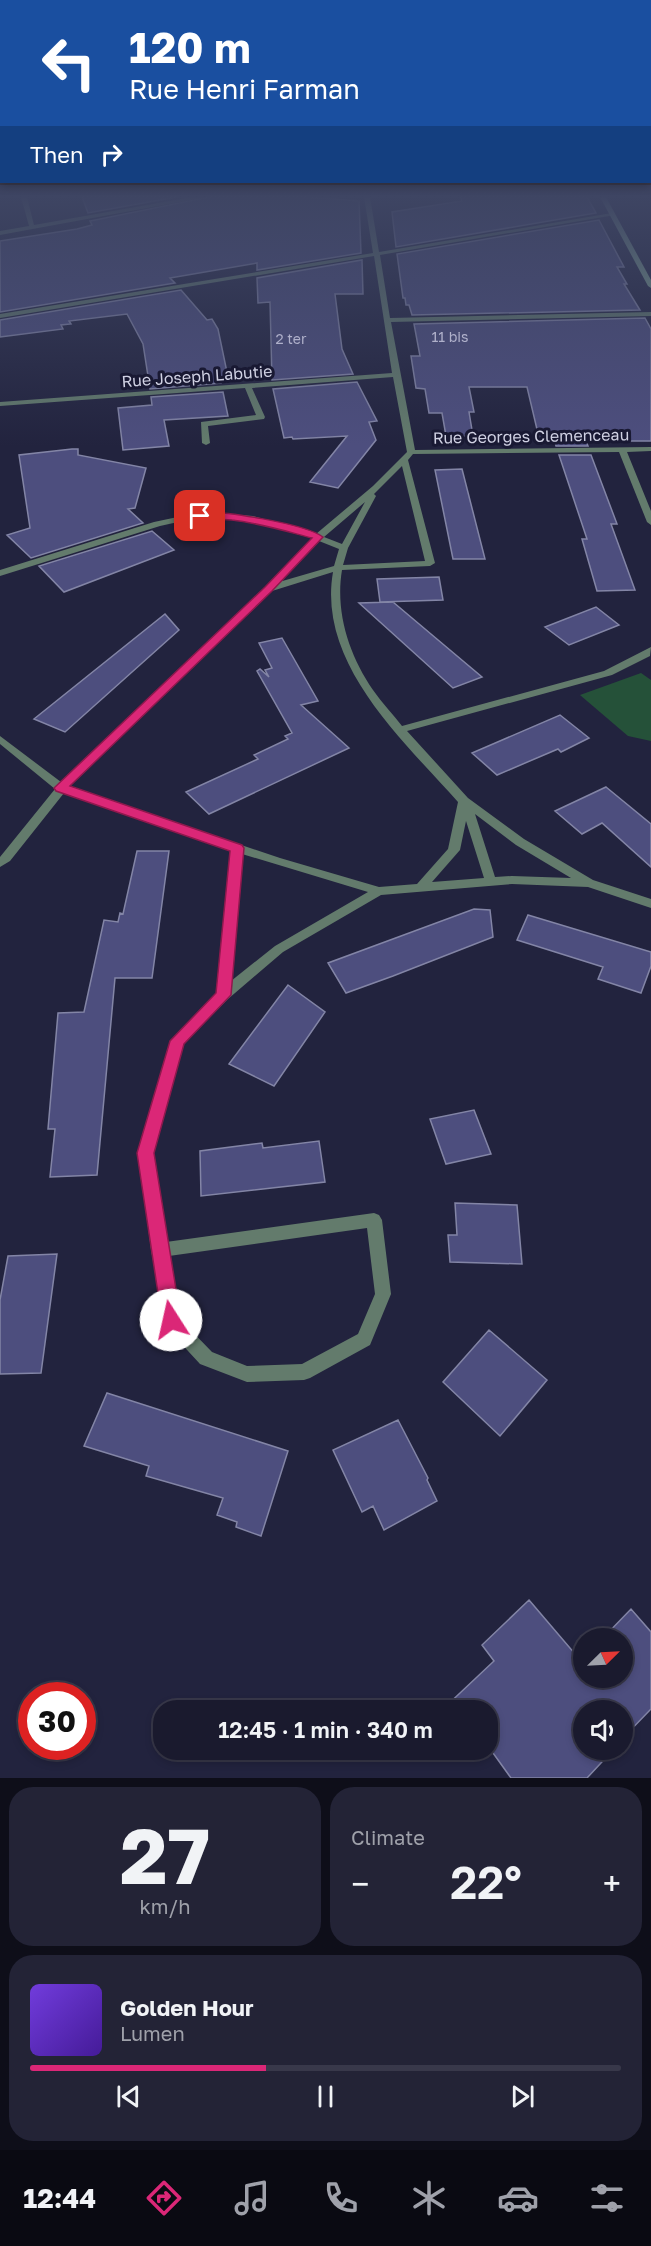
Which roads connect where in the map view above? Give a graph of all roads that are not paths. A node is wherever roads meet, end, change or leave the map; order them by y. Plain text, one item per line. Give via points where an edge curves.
1 (216, 280) edge
2 (382, 280) edge
3 (651, 314) edge
4 (0, 316) edge
5 (387, 320) junction
6 (396, 375) junction
7 (247, 385) junction
8 (0, 404) edge
9 (206, 444) dead end
10 (622, 449) junction
11 (651, 449) edge
12 (411, 452) junction
13 (404, 460) junction
14 (376, 488) junction
15 (651, 522) edge
16 (318, 537) junction
17 (344, 548) junction
18 (336, 568) junction
19 (0, 573) edge
20 (268, 589) junction
21 (651, 650) edge
22 (400, 730) junction
23 (0, 739) edge
24 (61, 788) junction
25 (464, 801) junction
26 (237, 848) junction
27 (0, 863) edge
28 (492, 882) junction
29 (589, 883) junction
30 (420, 888) junction
31 (379, 891) junction
32 (651, 904) edge
33 (224, 995) junction
34 (159, 1250) junction

1 - 4 street
2 - 5 street
3 - 5 street
5 - 6 street
6 - 7 street, Rue Joseph Labutie
6 - 12 street
7 - 8 street, Rue Joseph Labutie
7 - 9 street via 261,417 204,424
10 - 11 street, Rue Georges Clemenceau
10 - 12 street, Rue Georges Clemenceau
10 - 15 street
12 - 13 street
13 - 14 street
13 - 18 street via 430,563
14 - 16 street
14 - 17 street
16 - 17 street
16 - 19 street via 266,522 200,516 162,523
16 - 20 street
17 - 18 street
18 - 20 street
18 - 22 street via 333,597 342,636 363,682
20 - 24 street
21 - 22 street via 608,673
22 - 25 street
23 - 24 street
24 - 26 street
24 - 27 street
25 - 28 street
25 - 29 street via 520,842
25 - 30 street via 453,850
26 - 31 street
26 - 33 street
28 - 29 street
28 - 30 street
29 - 32 street
30 - 31 street
31 - 33 street via 279,949
33 - 34 street via 177,1041 145,1153
34 - 34 street via 171,1320 206,1359 247,1374 304,1372 364,1339 382,1294 374,1220

